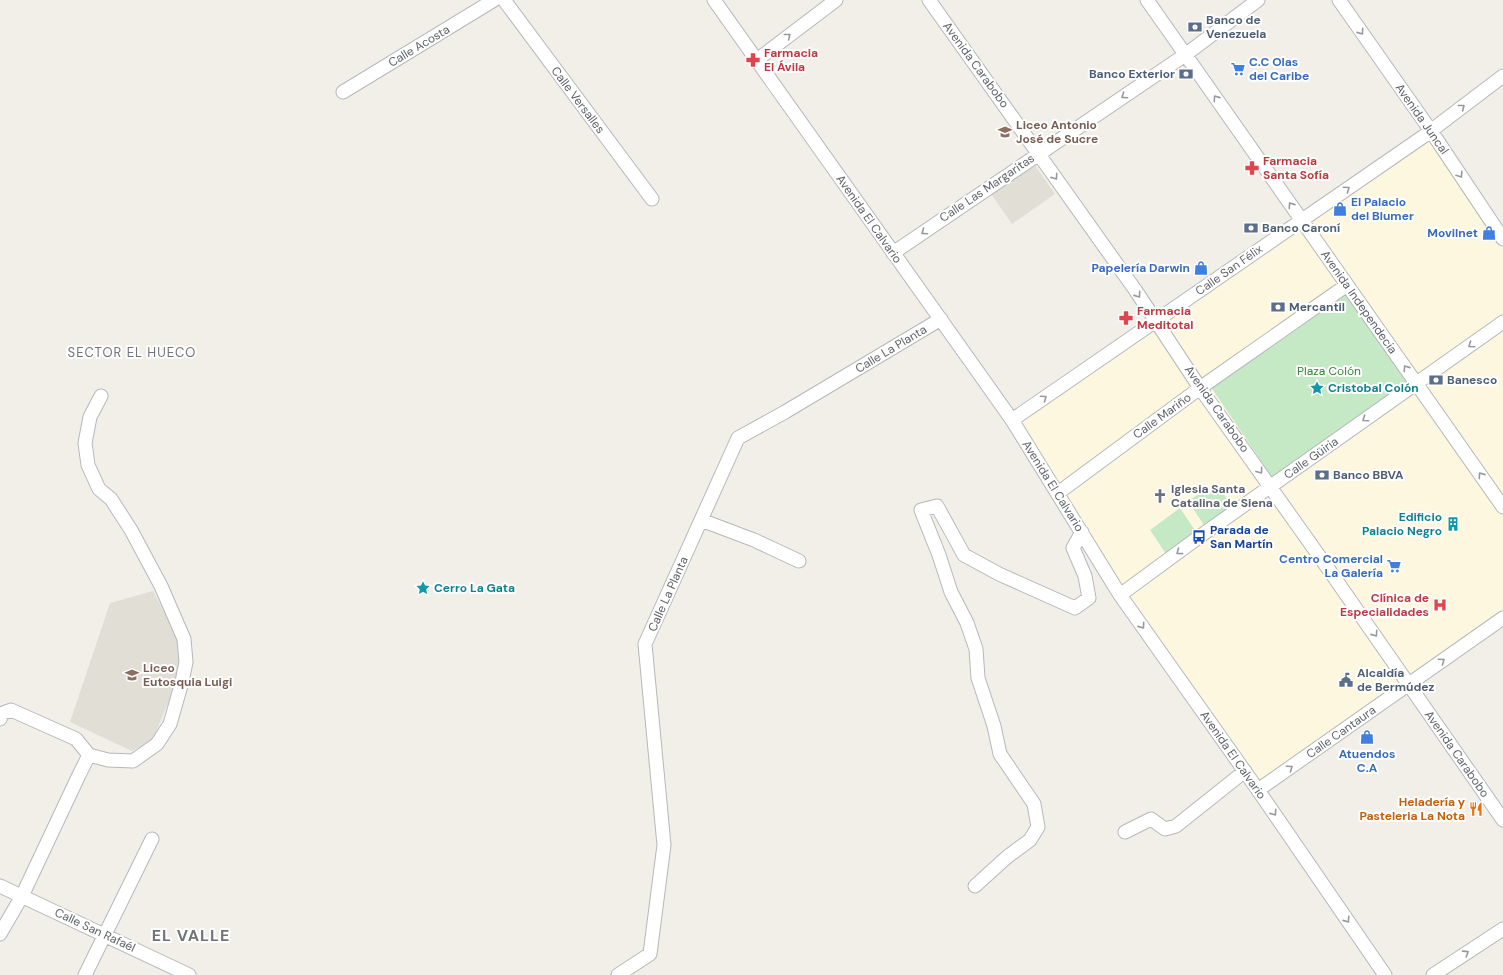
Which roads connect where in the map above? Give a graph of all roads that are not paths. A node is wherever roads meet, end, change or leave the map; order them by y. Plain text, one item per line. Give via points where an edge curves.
1 (494, 0) edge
2 (504, 0) edge
3 (714, 0) edge
4 (836, 0) edge
5 (929, 0) edge
6 (1147, 0) edge
7 (1258, 0) edge
8 (1339, 0) edge
9 (1185, 55) junction
10 (757, 60) junction
11 (1503, 76) edge
12 (343, 92) dead end
13 (1431, 131) junction
14 (1039, 153) junction
15 (652, 199) dead end
16 (1302, 220) junction
17 (1503, 239) edge
18 (893, 253) junction
19 (1347, 285) junction
20 (941, 320) junction
21 (1156, 320) junction
22 (1503, 322) edge
23 (1416, 383) junction
24 (1200, 388) junction
25 (101, 396) dead end
26 (1012, 420) junction
27 (1271, 486) junction
28 (1058, 493) junction
29 (1503, 507) edge
30 (701, 520) junction
31 (1082, 532) junction
32 (799, 561) dead end
33 (1120, 595) junction
34 (1503, 618) edge
35 (1409, 684) junction
36 (0, 719) edge
37 (89, 756) junction
38 (1245, 772) junction
39 (1258, 790) junction
40 (1503, 820) edge
41 (1125, 832) dead end
42 (152, 839) dead end
43 (0, 886) edge
44 (975, 886) dead end
45 (22, 896) junction
46 (1503, 929) edge
47 (0, 934) edge
48 (105, 935) junction
49 (85, 975) edge
50 (189, 975) edge
51 (618, 975) edge
52 (1385, 975) edge
53 (1434, 975) edge

1 - 12 street, Calle Acosta
2 - 15 street, Calle Versalles
3 - 10 street, Avenida El Calvario
10 -> 4 street
5 - 14 street, Avenida Carabobo
6 - 9 street, Avenida Independecia
7 - 9 street, Calle Las Margaritas
8 -> 13 street, Avenida Juncal
9 -> 14 street, Calle Las Margaritas
16 -> 9 street, Avenida Independecia
10 - 18 street, Avenida El Calvario
13 -> 11 street, Calle San Félix
16 -> 13 street, Calle San Félix
13 -> 17 street, Avenida Juncal
14 -> 18 street, Calle Las Margaritas
14 -> 21 street, Avenida Carabobo
16 - 19 street, Avenida Independecia
16 - 21 street, Calle San Félix
18 - 20 street, Avenida El Calvario
23 -> 19 street, Avenida Independecia
19 - 24 street, Calle Mariño
20 - 26 street, Avenida El Calvario
20 - 30 street, Calle La Planta via 738,438
21 - 24 street, Avenida Carabobo
26 -> 21 street, Calle San Félix
22 -> 23 street, Calle Güiria
23 -> 27 street, Calle Güiria
29 -> 23 street, Avenida Independecia
24 -> 27 street, Avenida Carabobo
24 - 28 street, Calle Mariño
25 - 37 street via 90,417 85,443 88,465 99,490 111,499 161,586 184,639 186,662 170,724 157,744 133,761
26 - 28 street, Avenida El Calvario
27 -> 33 street, Calle Güiria
27 -> 35 street, Avenida Carabobo
28 - 31 street, Avenida El Calvario
30 - 32 street via 754,540
30 - 51 street, Calle La Planta via 645,644 664,845 650,954
31 - 33 street, Avenida El Calvario
31 - 44 street via 1073,548 1085,576 1089,598 1075,608 999,574 964,555 937,506 921,510 951,592 967,623 976,650 978,678 994,726 1000,754 1034,804 1038,827 1030,840 1006,856
33 -> 38 street, Avenida El Calvario
35 -> 34 street, Calle Cantaura
39 -> 35 street, Calle Cantaura
35 - 40 street, Avenida Carabobo
36 - 37 street via 3,713 11,710 76,739
37 - 45 street
38 - 39 street, Avenida El Calvario
38 - 41 street via 1176,826 1165,829 1151,819
39 -> 52 street, Avenida El Calvario
42 - 48 street
43 - 45 street, Calle San Rafaél
45 - 47 street
45 - 48 street, Calle San Rafaél
53 -> 46 street
48 - 49 street
48 - 50 street, Calle San Rafaél

